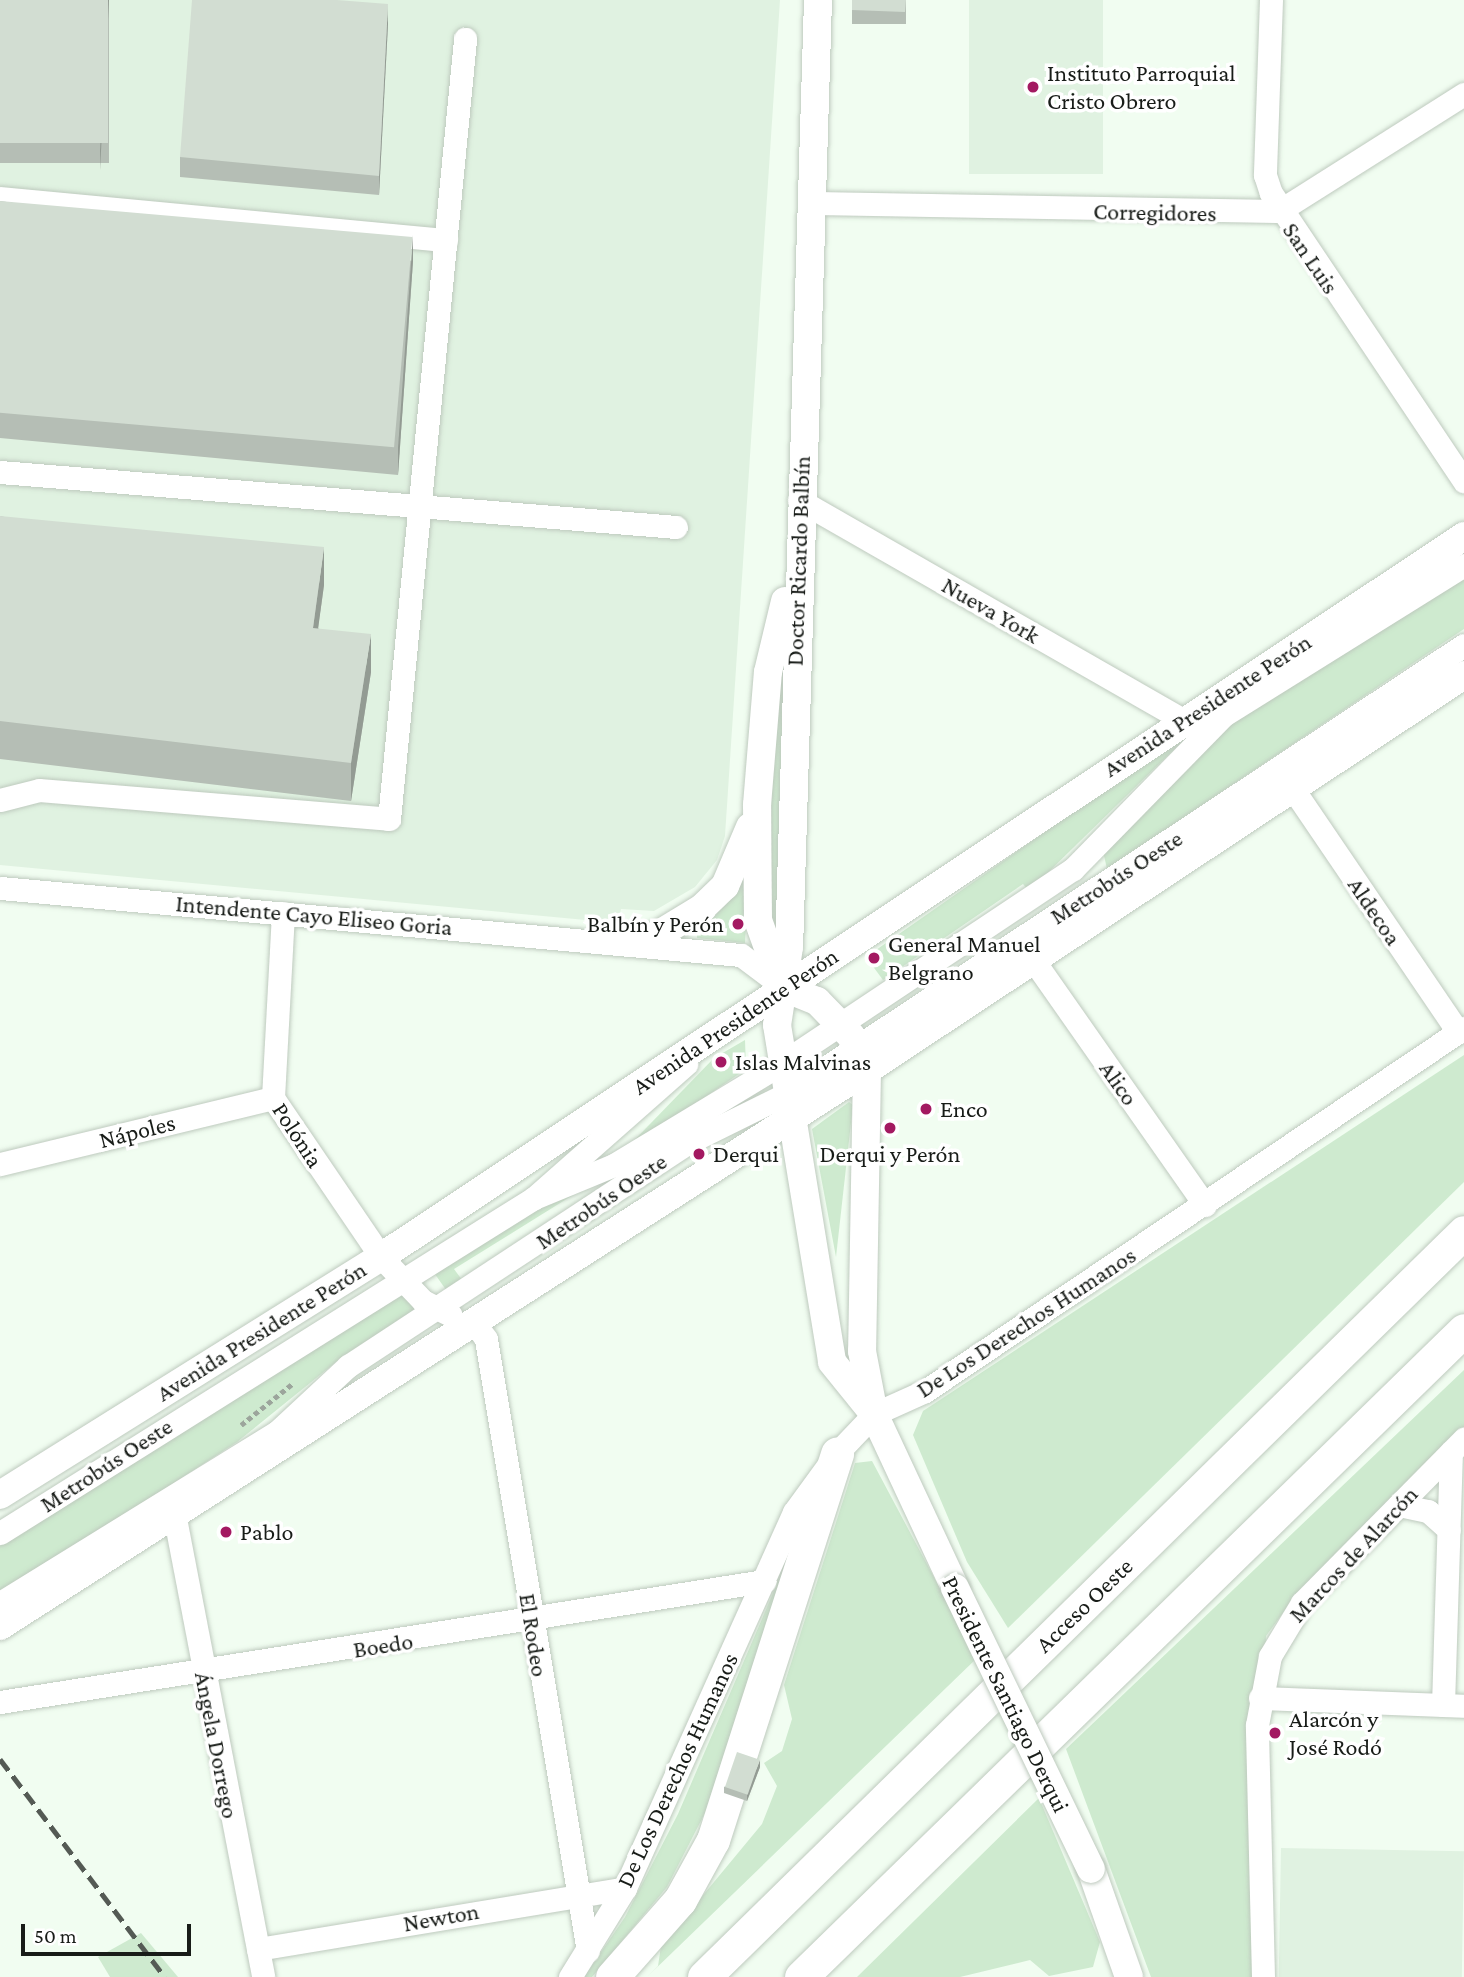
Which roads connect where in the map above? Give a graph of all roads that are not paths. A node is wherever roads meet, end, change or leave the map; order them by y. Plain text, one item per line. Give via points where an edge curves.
1 (818, 0) edge
2 (1271, 0) edge
3 (465, 38) dead end
4 (1464, 94) edge
5 (0, 198) edge
6 (812, 203) junction
7 (1279, 211) junction
8 (446, 240) junction
9 (0, 472) edge
10 (1464, 481) edge
11 (799, 500) junction
12 (422, 506) junction
13 (676, 527) dead end
14 (1464, 536) edge
15 (798, 550) junction
16 (1464, 565) edge
17 (1464, 645) edge
18 (1464, 675) edge
19 (1183, 720) junction
20 (1293, 789) junction
21 (0, 800) edge
22 (757, 805) junction
23 (0, 888) edge
24 (283, 913) junction
25 (629, 942) junction
26 (1034, 961) junction
27 (782, 987) junction
28 (841, 1024) junction
29 (1461, 1030) edge
30 (718, 1034) junction
31 (862, 1059) junction
32 (779, 1065) junction
33 (273, 1098) junction
34 (786, 1108) junction
35 (0, 1164) edge
36 (534, 1198) junction
37 (1205, 1205) junction
38 (1464, 1232) edge
39 (381, 1256) junction
40 (399, 1278) junction
41 (438, 1311) junction
42 (474, 1322) junction
43 (1464, 1329) edge
44 (874, 1414) junction
45 (278, 1430) junction
46 (1457, 1446) edge
47 (837, 1453) junction
48 (0, 1495) edge
49 (1399, 1504) junction
50 (174, 1513) junction
51 (1449, 1530) junction
52 (0, 1533) edge
53 (765, 1581) junction
54 (0, 1603) edge
55 (531, 1621) junction
56 (0, 1626) edge
57 (202, 1674) junction
58 (1260, 1698) junction
59 (0, 1702) edge
60 (1454, 1706) edge
61 (625, 1888) junction
62 (577, 1893) junction
63 (258, 1950) junction
64 (588, 1951) junction
65 (263, 1977) edge
66 (570, 1977) edge
67 (612, 1977) edge
68 (704, 1977) edge
69 (801, 1977) edge
70 (1129, 1977) edge
71 (1263, 1977) edge

1 - 6 main road, Doctor Ricardo Balbín
2 - 7 street, San Luis via 1265,175
3 - 8 street
4 - 7 street
5 - 8 street
6 - 7 street, Corregidores
6 - 11 main road, Doctor Ricardo Balbín
7 - 10 street, San Luis
8 - 12 street
9 - 12 street
11 - 15 main road, Doctor Ricardo Balbín
11 - 19 street, Nueva York
12 - 13 street
12 - 21 street via 389,819 38,790
14 - 19 main road, Avenida Presidente Perón
15 - 22 main road via 768,672
15 - 27 main road, Doctor Ricardo Balbín via 789,947
16 - 28 street, Metrobús Oeste via 1224,715 1073,869
17 - 31 street, Metrobús Oeste
18 - 20 main road
19 - 27 main road, Avenida Presidente Perón
20 - 26 main road
20 - 29 street, Aldecoa
22 - 25 main road via 725,886 678,925
22 - 27 main road via 758,920
23 - 24 street, Intendente Cayo Eliseo Goria
24 - 25 street, Intendente Cayo Eliseo Goria
24 - 33 street, Polónia
25 - 27 street, Intendente Cayo Eliseo Goria via 741,955 762,965
26 - 31 main road
26 - 37 street, Alico
27 - 28 main road via 817,1001
27 - 30 main road, Avenida Presidente Perón
27 - 32 main road, Doctor Ricardo Balbín
28 - 31 main road
28 - 32 street, Metrobús Oeste
29 - 37 street, De Los Derechos Humanos
30 - 36 street, Metrobús Oeste via 617,1131
30 - 39 main road, Avenida Presidente Perón
31 - 34 main road
31 - 44 main road, Presidente Santiago Derqui via 859,1323
32 - 34 main road, Doctor Ricardo Balbín
32 - 36 street, Metrobús Oeste via 614,1165
33 - 35 street, Nápoles
33 - 39 street, Polónia
34 - 41 street, Metrobús Oeste via 689,1142
34 - 42 main road
34 - 44 main road, Presidente Santiago Derqui via 832,1362
36 - 40 street, Metrobús Oeste
37 - 44 street, De Los Derechos Humanos via 925,1391
38 - 68 highway, Acceso Oeste
39 - 40 street, Polónia
39 - 48 main road, Avenida Presidente Perón
40 - 41 street, Polónia
40 - 52 street, Metrobús Oeste
41 - 42 street
41 - 45 street, Metrobús Oeste via 348,1366
42 - 45 street, Metrobús Oeste
42 - 50 main road
42 - 55 street, El Rodeo via 486,1339
43 - 69 highway
44 - 47 street, De Los Derechos Humanos
44 - 70 main road, Presidente Santiago Derqui, bridge via 1091,1869
45 - 54 street, Metrobús Oeste
46 - 49 street, Marcos de Alarcón
46 - 51 street
47 - 53 street, De Los Derechos Humanos via 794,1512
47 - 67 highway via 713,1840 680,1900
49 - 51 street via 1428,1511
49 - 58 street, Marcos de Alarcón via 1283,1628
50 - 56 main road
50 - 57 street, Ángela Dorrego
51 - 60 street
53 - 55 street, Boedo
53 - 61 street, De Los Derechos Humanos
55 - 57 street, Boedo
55 - 62 street, El Rodeo
57 - 59 street, Boedo
57 - 63 street, Ángela Dorrego
58 - 60 street
58 - 71 street, Marcos de Alarcón
61 - 62 street, Newton
61 - 64 street, De Los Derechos Humanos
62 - 63 street, Newton
62 - 64 street, El Rodeo
63 - 65 street, Ángela Dorrego
64 - 66 street, De Los Derechos Humanos

